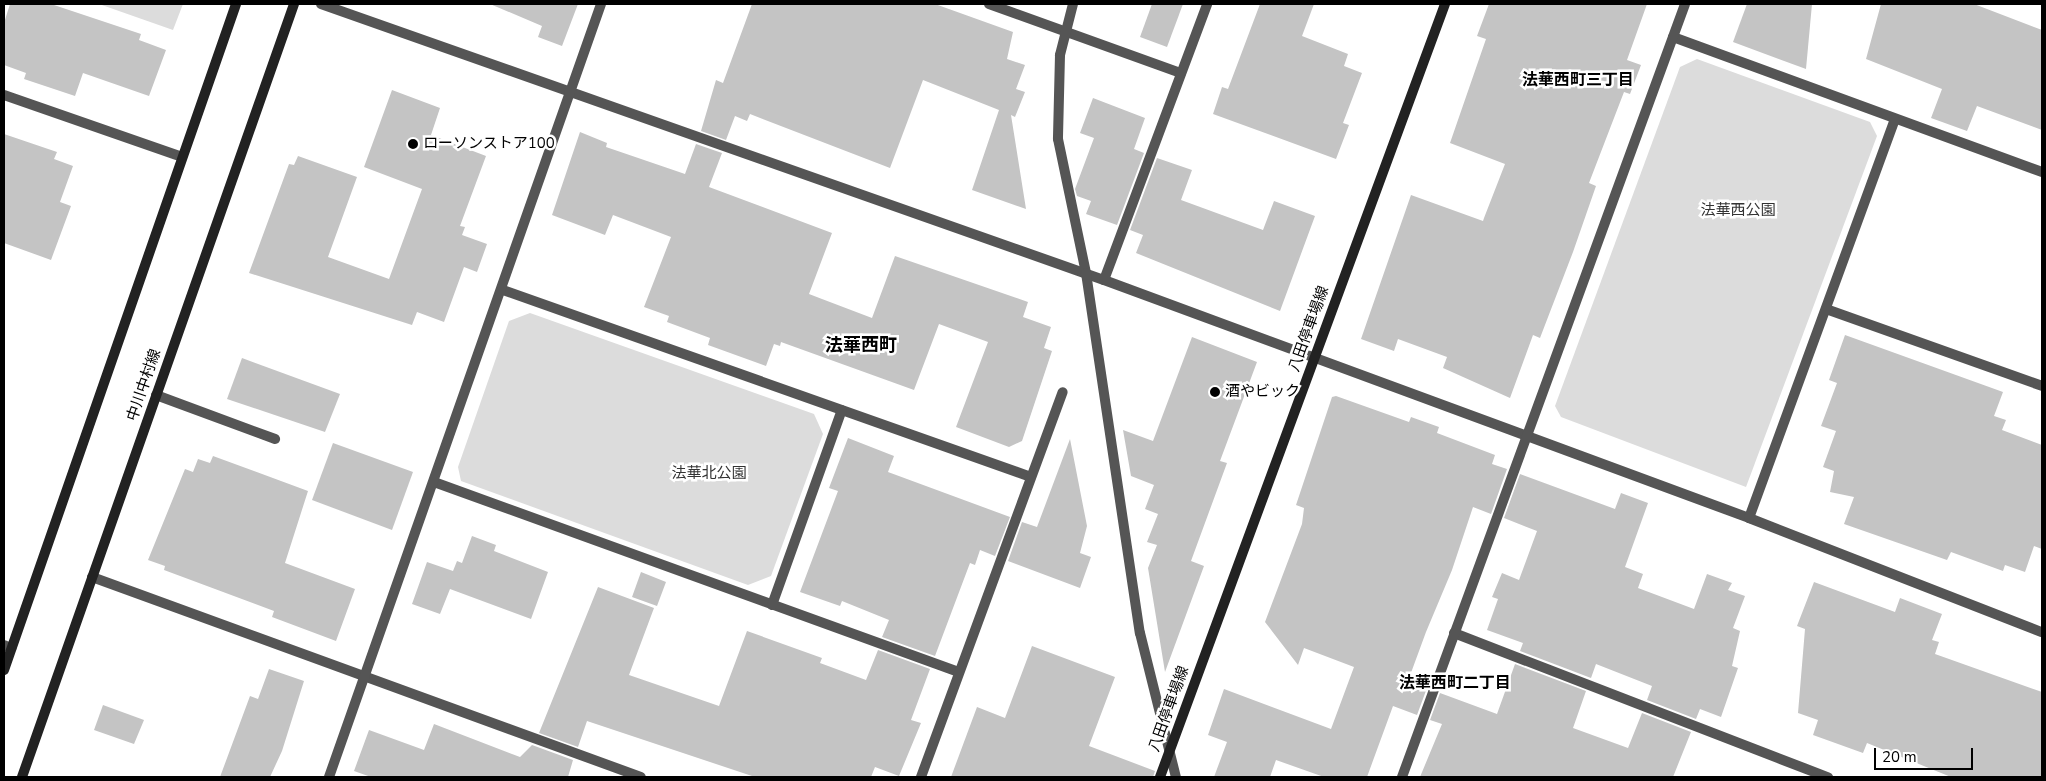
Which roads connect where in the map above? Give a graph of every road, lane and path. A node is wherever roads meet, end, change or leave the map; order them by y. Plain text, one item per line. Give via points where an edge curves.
1 (236, 4) edge
2 (294, 4) edge
3 (322, 4) edge
4 (601, 4) edge
5 (989, 4) edge
6 (1073, 4) edge
7 (1207, 4) edge
8 (1445, 4) edge
9 (1685, 4) edge
10 (1063, 31) junction
11 (1673, 37) junction
12 (1181, 73) junction
13 (570, 92) junction
14 (4, 95) edge
15 (1895, 120) junction
16 (182, 157) junction
17 (2042, 172) edge
18 (1086, 273) junction
19 (1104, 280) junction
20 (502, 290) junction
21 (1826, 309) junction
22 (1315, 358) junction
23 (2042, 386) edge
24 (1063, 392) dead end
25 (156, 395) junction
26 (842, 410) junction
27 (1527, 435) junction
28 (275, 438) dead end
29 (1032, 477) junction
30 (434, 482) junction
31 (1749, 518) junction
32 (92, 577) junction
33 (772, 605) junction
34 (2042, 632) edge
35 (1454, 633) junction
36 (8, 646) edge
37 (4, 670) edge
38 (959, 672) junction
39 (364, 677) junction
40 (1170, 751) junction
41 (22, 777) edge
42 (329, 777) edge
43 (641, 777) edge
44 (921, 777) edge
45 (1160, 777) edge
46 (1176, 777) edge
47 (1402, 777) edge
48 (1828, 777) edge

1 - 16 main road
2 - 25 main road, 中川中村線
3 - 13 street
4 - 13 street
5 - 10 street
6 - 10 street
7 - 12 street
8 - 22 main road, 八田停車場線
9 - 11 street
10 - 12 street
10 - 18 street via 1058,139
11 - 15 street
11 - 27 street
12 - 19 street
13 - 18 street
13 - 20 street
14 - 16 street
15 - 17 street
15 - 21 street
16 - 36 main road
18 - 19 street
18 - 40 street via 1140,633
19 - 22 street
20 - 26 street
20 - 30 street
21 - 23 street
21 - 31 street
22 - 27 street
22 - 40 main road, 八田停車場線
24 - 29 street
25 - 28 street
25 - 32 main road, 中川中村線
26 - 29 street
26 - 33 street
27 - 31 street
27 - 35 street
29 - 38 street
30 - 33 street
30 - 39 street
31 - 34 street
32 - 39 street
32 - 41 main road, 中川中村線
33 - 38 street
35 - 47 street
35 - 48 street
36 - 37 main road
38 - 44 street
39 - 42 street
39 - 43 street
40 - 45 main road, 八田停車場線
40 - 46 street

